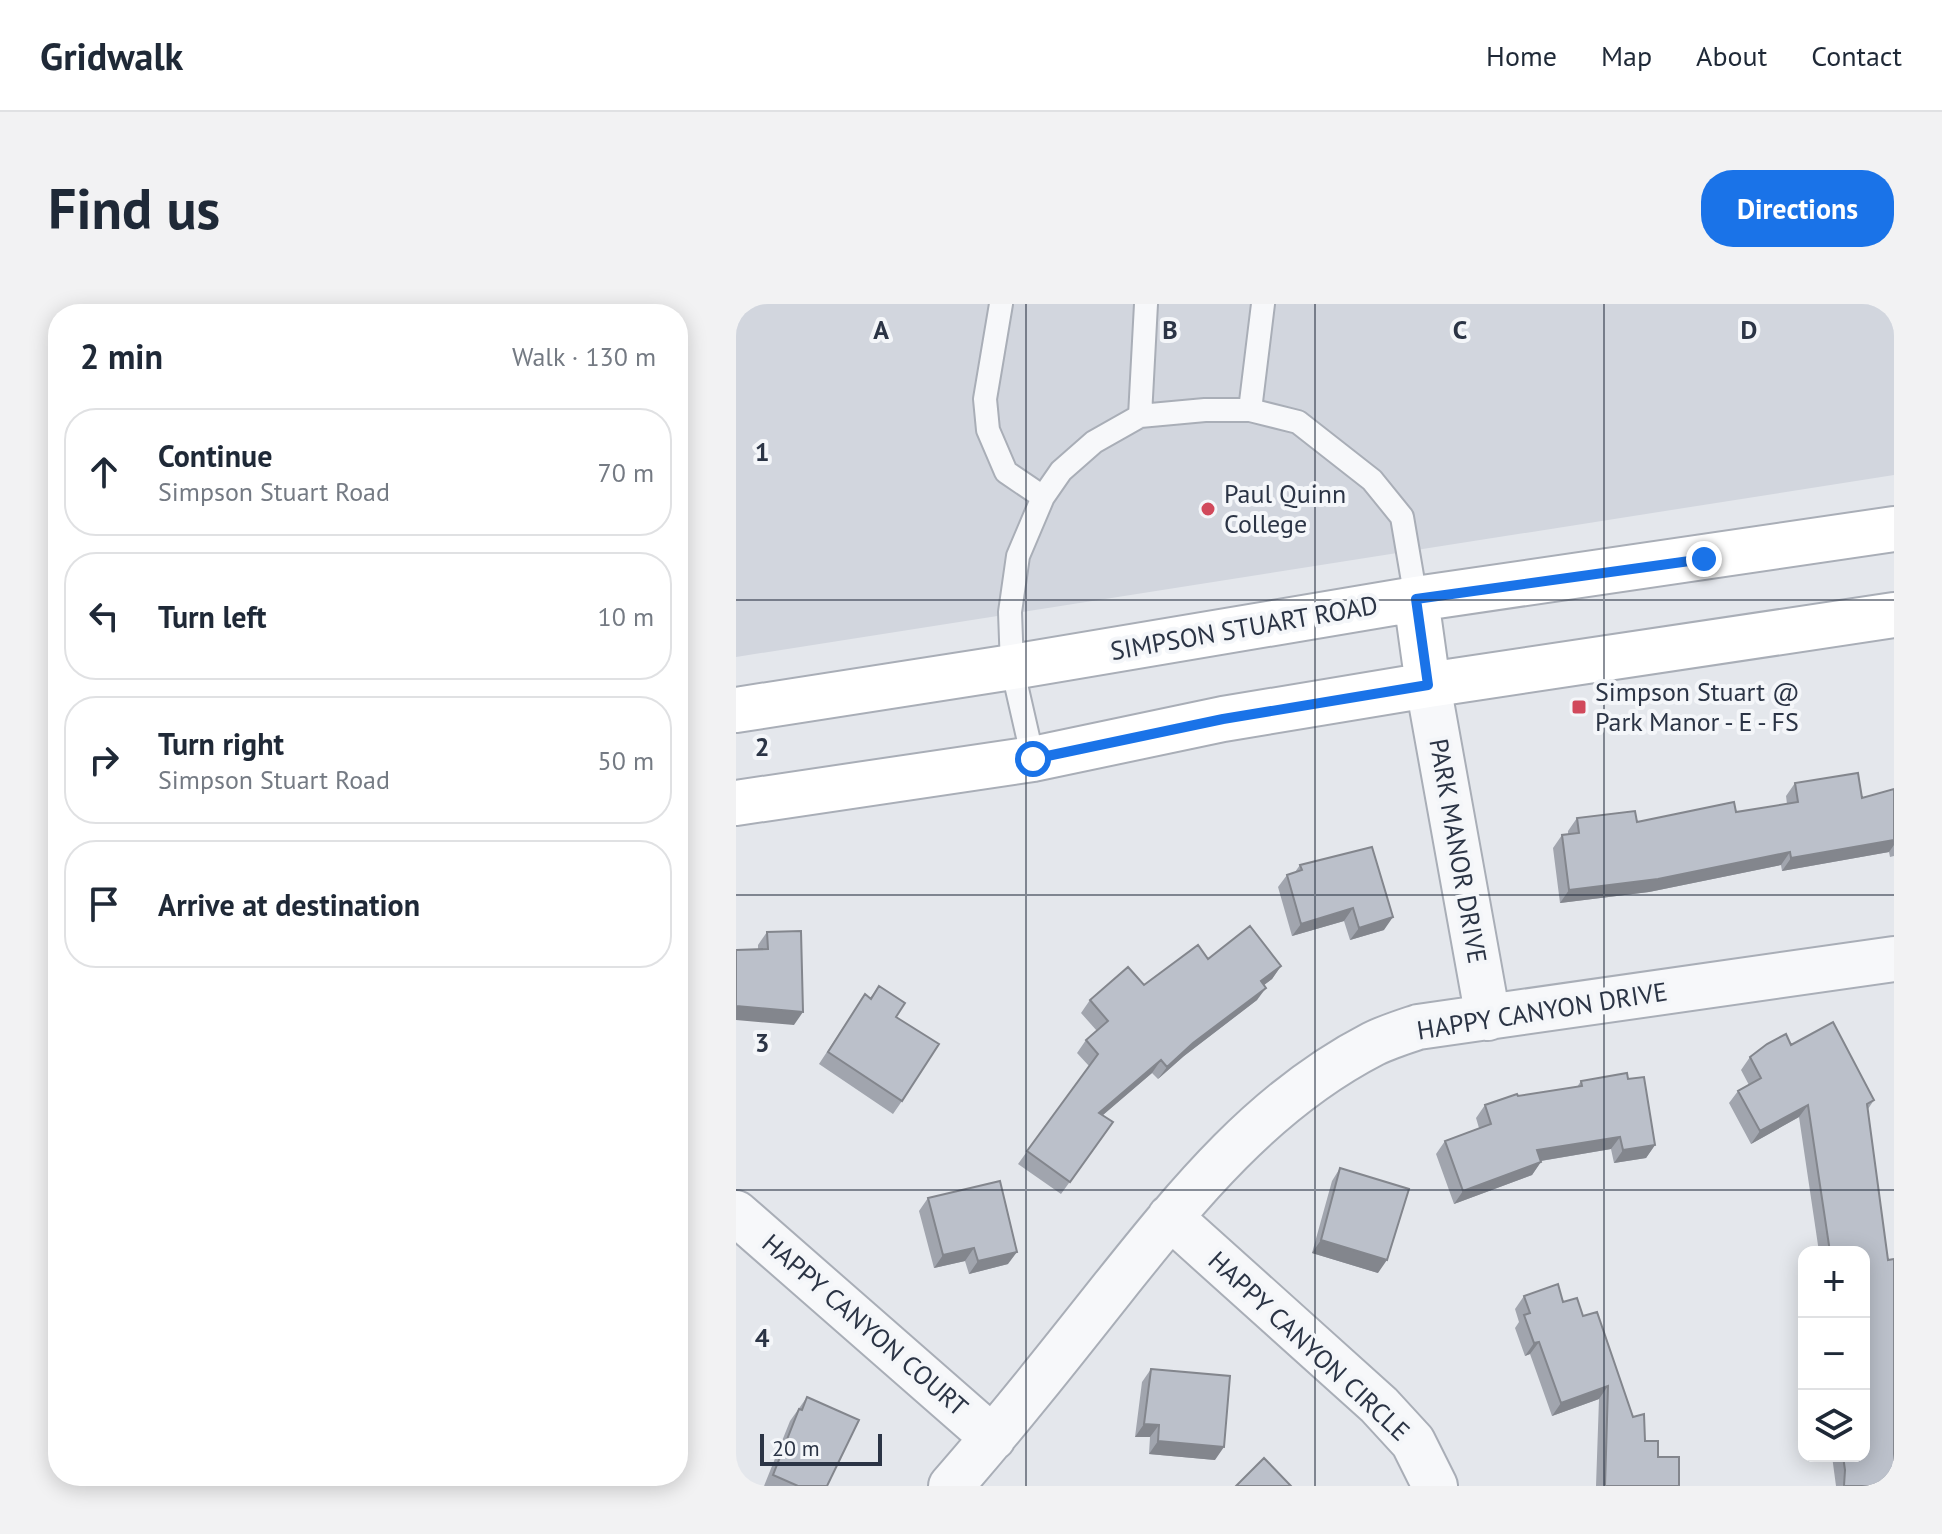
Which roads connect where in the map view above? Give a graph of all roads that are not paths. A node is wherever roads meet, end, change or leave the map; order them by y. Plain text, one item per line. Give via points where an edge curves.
1 (1001, 304) edge
2 (1146, 304) edge
3 (1263, 304) edge
4 (1250, 410) junction
5 (1140, 416) junction
6 (1043, 497) junction
7 (1894, 529) edge
8 (1416, 599) junction
9 (1894, 615) edge
10 (1012, 667) junction
11 (1428, 685) junction
12 (736, 710) edge
13 (1033, 759) junction
14 (736, 803) edge
15 (1894, 959) edge
16 (1488, 1018) junction
17 (736, 1213) edge
18 (1170, 1217) junction
19 (993, 1438) junction
20 (951, 1486) edge
21 (1435, 1486) edge

1 - 6 lane via 985,399 988,430 1006,472
2 - 5 lane
3 - 4 lane
4 - 5 lane
4 - 8 lane via 1298,422 1372,480 1402,517
5 - 6 lane via 1094,442 1061,471
6 - 10 lane via 1018,556 1010,612
7 - 8 main road, SIMPSON STUART ROAD
8 - 10 main road, SIMPSON STUART ROAD
8 - 11 main road
9 - 11 main road
10 - 12 main road, SIMPSON STUART ROAD
10 - 13 lane
11 - 13 main road via 1223,719
11 - 16 street, PARK MANOR DRIVE
13 - 14 main road
15 - 16 street, HAPPY CANYON DRIVE
16 - 18 street, HAPPY CANYON DRIVE via 1418,1027 1375,1043 1321,1074 1231,1148
17 - 19 street, HAPPY CANYON COURT
18 - 19 street, HAPPY CANYON DRIVE
18 - 21 street, HAPPY CANYON CIRCLE via 1379,1405 1413,1442
19 - 20 street, HAPPY CANYON DRIVE

